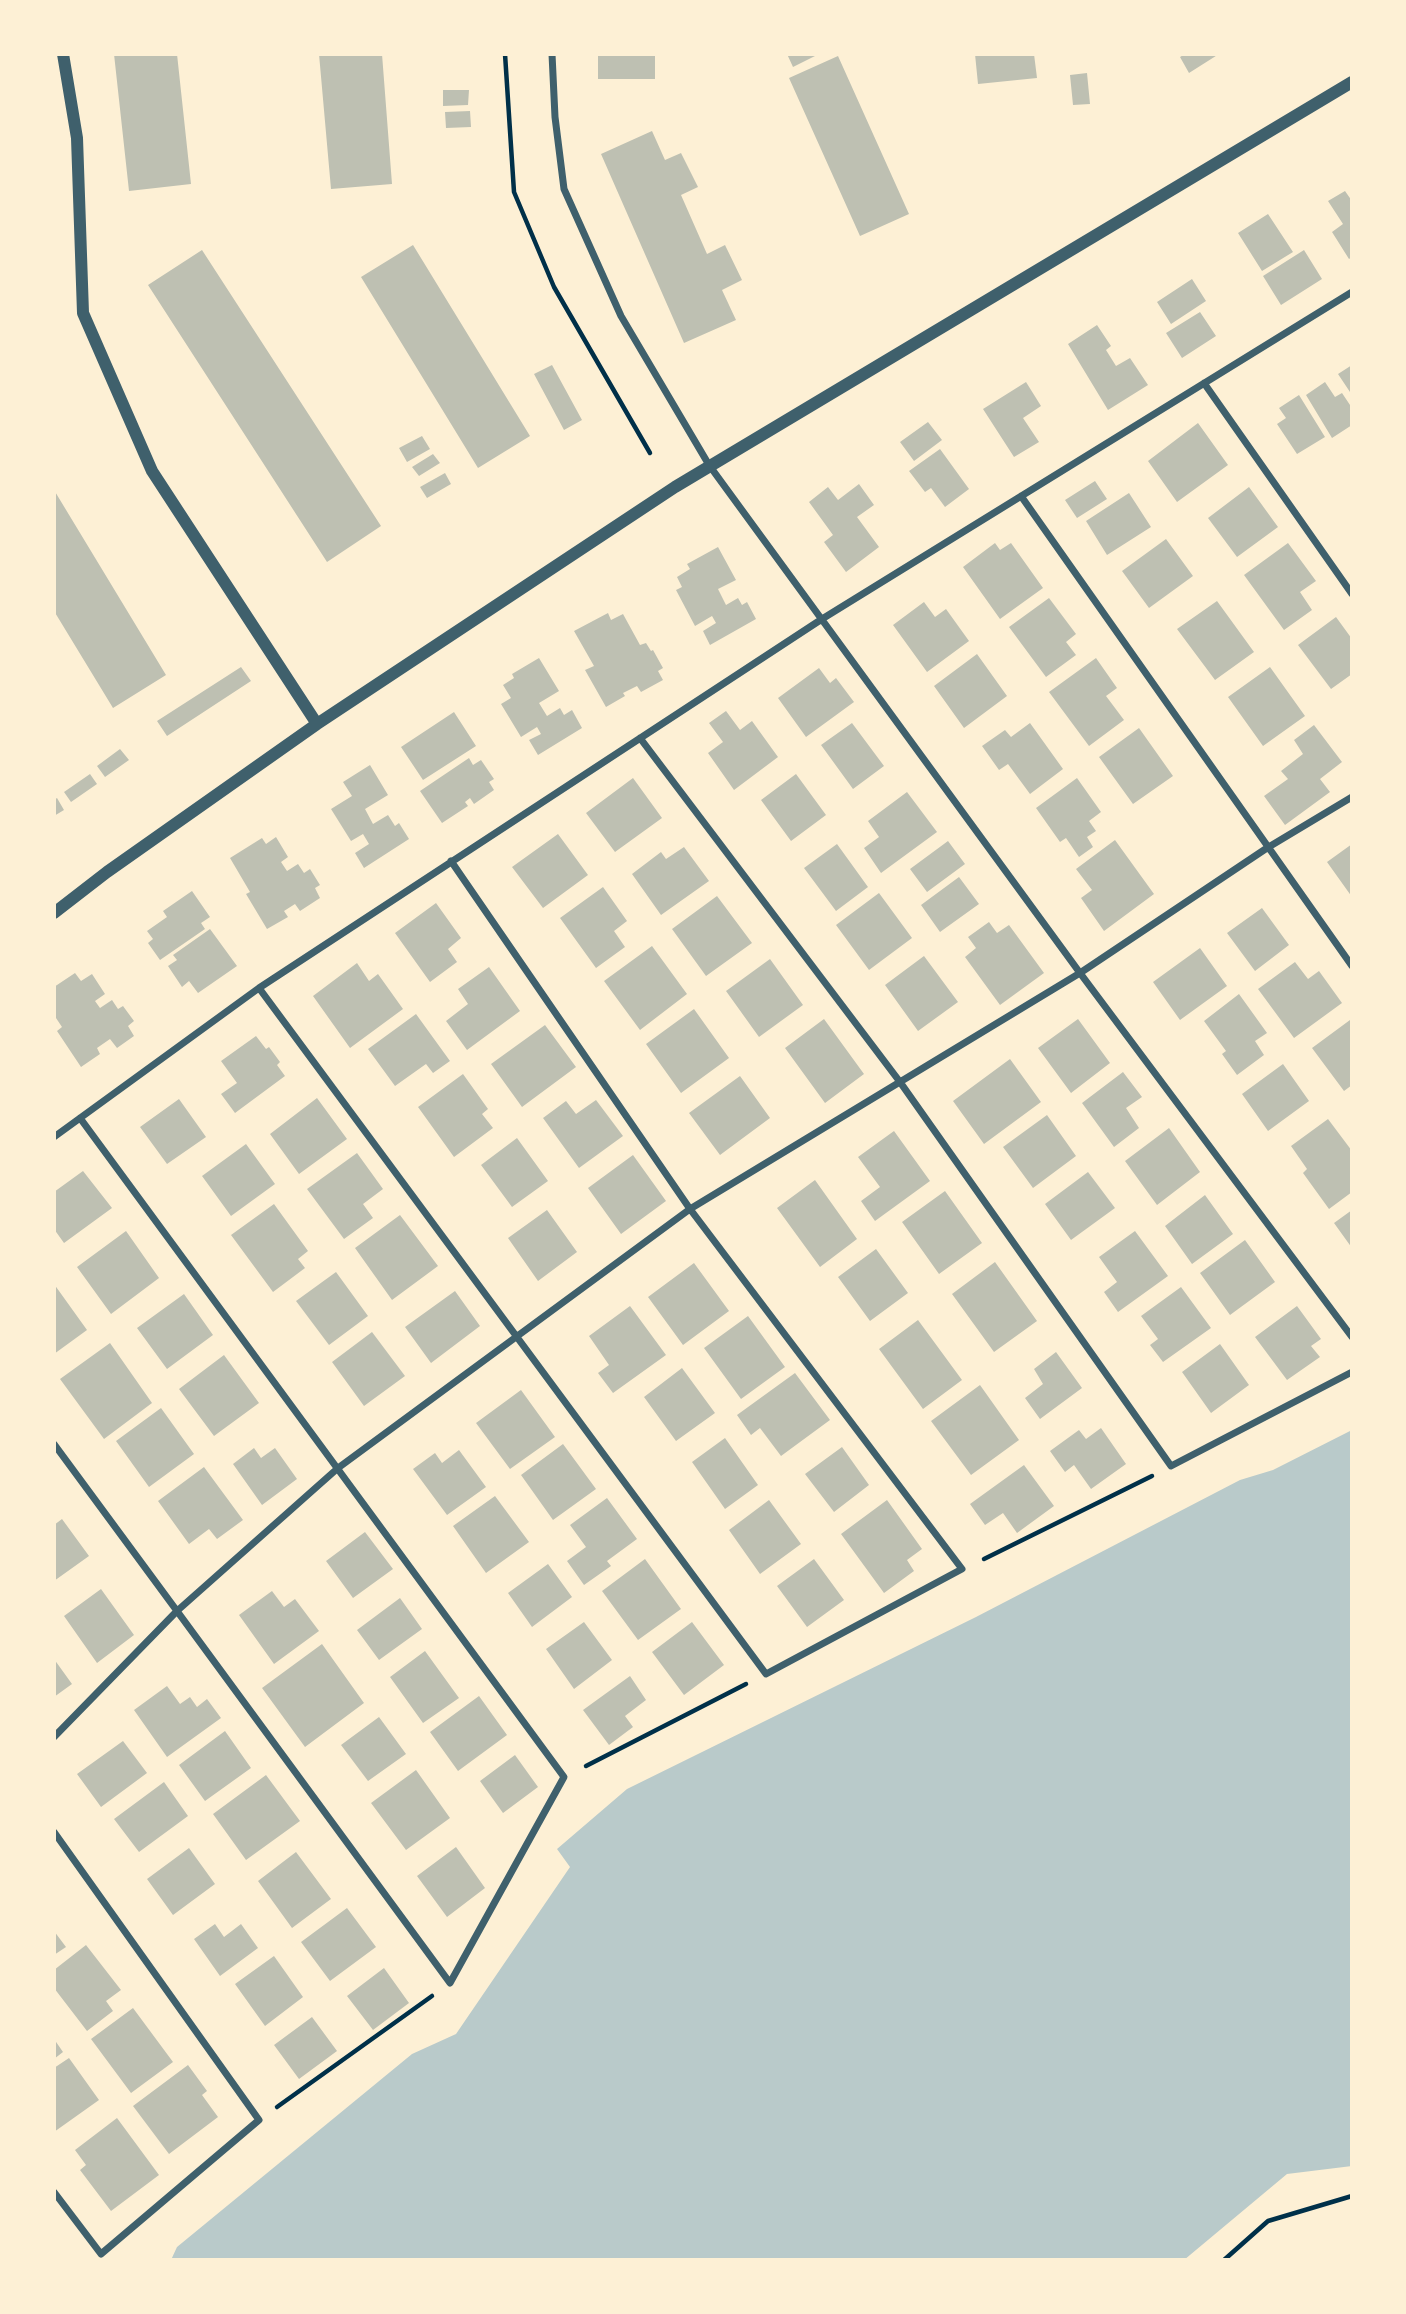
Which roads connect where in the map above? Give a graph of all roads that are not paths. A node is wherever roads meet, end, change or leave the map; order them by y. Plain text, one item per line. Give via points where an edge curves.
1 (63, 54) edge
2 (552, 54) edge
3 (1352, 82) edge
4 (1352, 292) edge
5 (1204, 383) junction
6 (709, 465) junction
7 (1021, 496) junction
8 (1352, 594) edge
9 (822, 619) junction
10 (317, 724) junction
11 (640, 738) junction
12 (1352, 797) edge
13 (1267, 848) junction
14 (452, 861) junction
15 (54, 913) edge
16 (1352, 966) edge
17 (1080, 973) junction
18 (259, 988) junction
19 (900, 1082) junction
20 (80, 1118) junction
21 (54, 1137) edge
22 (690, 1209) junction
23 (517, 1335) junction
24 (1352, 1337) edge
25 (1352, 1372) edge
26 (54, 1444) edge
27 (338, 1468) junction
28 (177, 1612) junction
29 (54, 1737) edge
30 (54, 1832) edge
31 (54, 2192) edge

1 - 10 street via 77,138 83,313 152,471
2 - 6 street via 564,189 621,316
3 - 6 street
4 - 5 street
5 - 7 street
5 - 8 street
6 - 9 street
6 - 10 street
7 - 9 street
7 - 13 street
9 - 11 street
9 - 17 street
10 - 15 street
11 - 14 street
11 - 19 street
12 - 13 street
13 - 16 street
13 - 17 street
14 - 18 street
14 - 22 street
17 - 19 street
17 - 24 street
18 - 20 street
18 - 23 street
19 - 22 street
19 - 25 street via 1171,1466
20 - 21 street
20 - 27 street
22 - 23 street
22 - 23 street via 962,1569 766,1674
23 - 27 street
26 - 28 street
27 - 28 street
27 - 28 street via 564,1777 450,1983
28 - 29 street
30 - 31 street via 259,2120 101,2254

